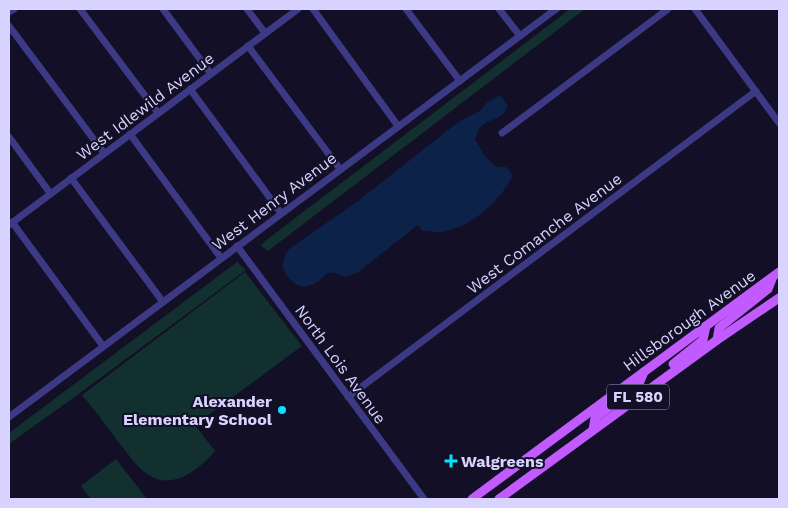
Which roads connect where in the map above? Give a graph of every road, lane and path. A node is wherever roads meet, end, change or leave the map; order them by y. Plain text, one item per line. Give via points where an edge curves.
1 (14, 9) edge
2 (80, 9) edge
3 (163, 9) edge
4 (247, 9) edge
5 (298, 9) edge
6 (313, 9) edge
7 (406, 9) edge
8 (499, 9) edge
9 (556, 9) edge
10 (668, 9) edge
11 (695, 9) edge
12 (9, 12) edge
13 (9, 26) edge
14 (265, 33) junction
15 (520, 36) junction
16 (248, 46) junction
17 (211, 74) junction
18 (460, 80) junction
19 (190, 89) junction
20 (756, 91) junction
21 (158, 113) junction
22 (779, 124) edge
23 (398, 126) junction
24 (502, 133) dead end
25 (130, 134) junction
26 (9, 138) edge
27 (104, 153) junction
28 (340, 169) junction
29 (71, 178) junction
30 (50, 193) junction
31 (281, 214) junction
32 (10, 224) edge
33 (237, 246) junction
34 (221, 258) junction
35 (776, 275) edge
36 (779, 298) edge
37 (163, 302) junction
38 (706, 326) junction
39 (717, 340) junction
40 (103, 346) junction
41 (644, 372) junction
42 (644, 392) junction
43 (348, 397) junction
44 (9, 417) edge
45 (593, 430) junction
46 (424, 499) edge
47 (472, 499) edge
48 (499, 499) edge

1 - 12 street
2 - 21 street
3 - 17 street
4 - 14 street
5 - 14 street, West Idlewild Avenue
6 - 23 street
7 - 18 street
8 - 15 street
9 - 15 street, West Henry Avenue
10 - 24 street
11 - 20 street
13 - 27 street
14 - 16 street, West Idlewild Avenue
15 - 18 street, West Henry Avenue
16 - 17 street, West Idlewild Avenue
16 - 28 street
17 - 19 street, West Idlewild Avenue
18 - 23 street, West Henry Avenue
19 - 21 street, West Idlewild Avenue
19 - 31 street
20 - 22 street
20 - 43 street, West Comanche Avenue
21 - 25 street, West Idlewild Avenue
23 - 28 street, West Henry Avenue
25 - 27 street, West Idlewild Avenue
25 - 34 street
26 - 30 street
27 - 29 street, West Idlewild Avenue
28 - 31 street, West Henry Avenue
29 - 30 street, West Idlewild Avenue
29 - 37 street
30 - 32 street, West Idlewild Avenue
31 - 33 street, West Henry Avenue
32 - 40 street
33 - 34 street, West Henry Avenue
33 - 43 street, North Lois Avenue
34 - 37 street, West Henry Avenue
35 - 38 main road, Hillsborough Avenue / FL 580
35 - 39 main road via 768,288 719,328
36 - 39 main road, FL 580
37 - 40 street, West Henry Avenue
38 - 41 main road, Hillsborough Avenue / FL 580
38 - 42 main road via 704,340 653,379
39 - 42 main road, FL 580
40 - 44 street, West Henry Avenue
41 - 45 main road via 638,386 595,418
41 - 47 main road, Hillsborough Avenue / FL 580
42 - 45 main road, FL 580
43 - 46 street, North Lois Avenue
45 - 48 main road, FL 580

